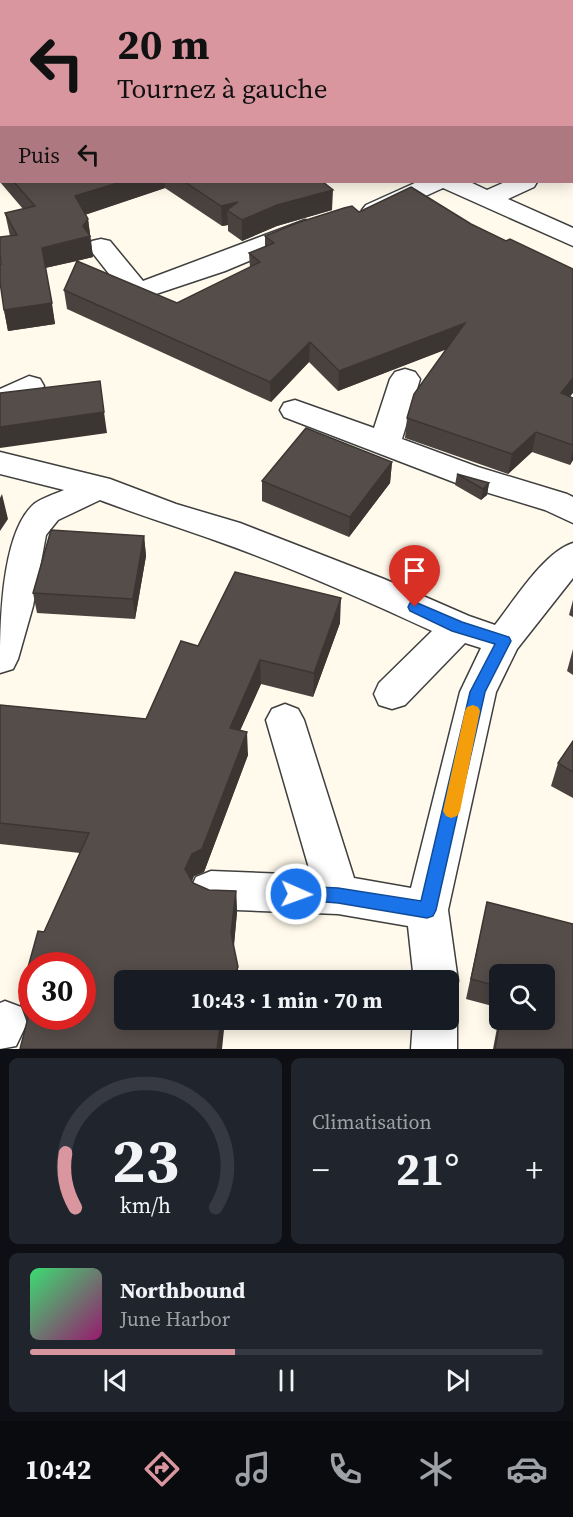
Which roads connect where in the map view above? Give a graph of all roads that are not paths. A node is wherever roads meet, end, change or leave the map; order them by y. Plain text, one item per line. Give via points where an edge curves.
1 (434, 183) edge
2 (452, 183) edge
3 (523, 183) edge
4 (487, 199) junction
5 (573, 238) edge
6 (101, 247) dead end
7 (405, 379) dead end
8 (29, 386) dead end
9 (0, 402) edge
10 (295, 410) dead end
11 (385, 444) junction
12 (0, 463) edge
13 (99, 488) junction
14 (573, 511) edge
15 (573, 556) edge
16 (8, 605) edge
17 (458, 627) junction
18 (504, 641) junction
19 (0, 659) edge
20 (392, 694) dead end
21 (285, 720) dead end
22 (211, 890) edge
23 (338, 896) junction
24 (427, 910) junction
25 (435, 970) edge
26 (435, 1030) edge
27 (434, 1049) edge

1 - 6 street via 369,214 287,234 138,292
2 - 4 street
3 - 4 street
4 - 5 street
7 - 11 street
8 - 9 street
10 - 11 street
11 - 14 street
12 - 13 street
13 - 16 street via 46,512 30,532
13 - 17 street via 228,532 372,588
15 - 18 street
16 - 19 street
17 - 18 street
17 - 20 street
18 - 24 street via 478,692
21 - 23 street
22 - 23 street
23 - 24 street
24 - 25 street
26 - 27 street

